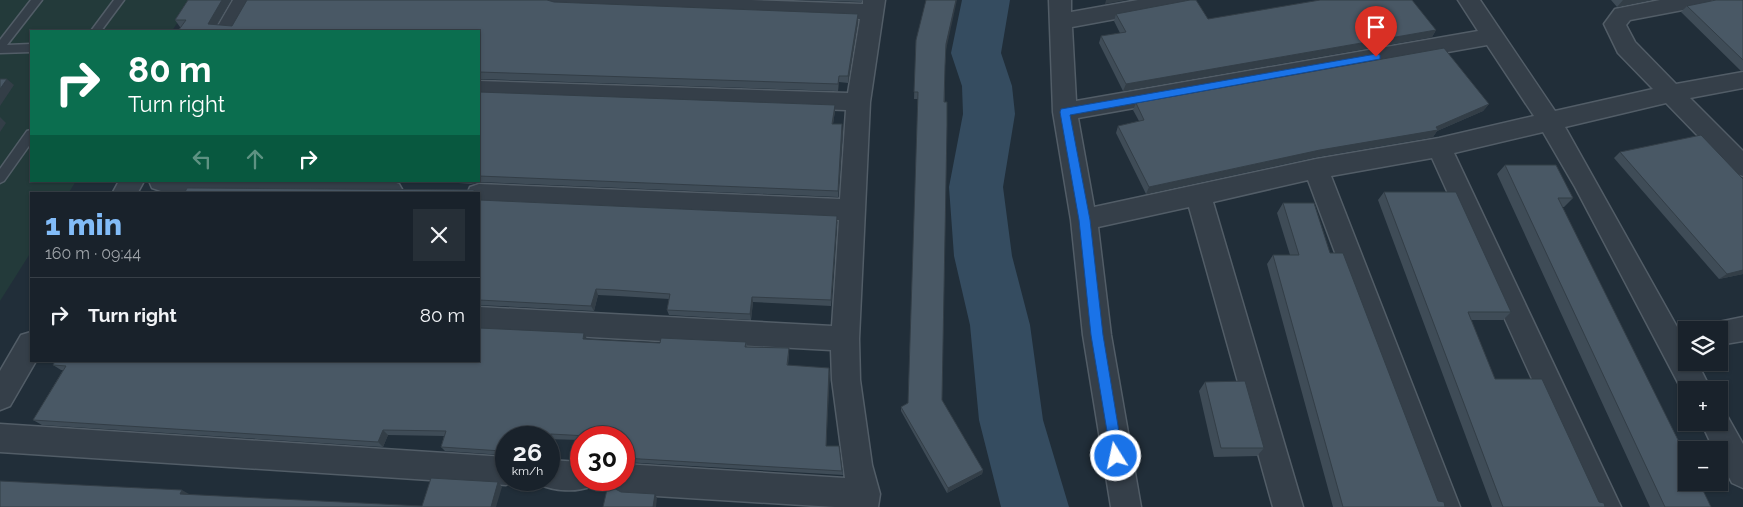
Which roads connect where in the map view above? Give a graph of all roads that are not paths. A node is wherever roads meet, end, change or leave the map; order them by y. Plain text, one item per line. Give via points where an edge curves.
1 (37, 0) edge
2 (119, 0) edge
3 (244, 0) edge
4 (557, 0) edge
5 (1180, 0) edge
6 (1469, 0) edge
7 (1701, 0) edge
8 (873, 6) edge
9 (1061, 11) edge
10 (97, 30) edge
11 (227, 30) edge
12 (1493, 36) junction
13 (0, 48) edge
14 (30, 48) edge
15 (1743, 80) edge
16 (480, 89) edge
17 (1671, 93) junction
18 (858, 102) junction
19 (1065, 112) junction
20 (1550, 122) junction
21 (30, 135) edge
22 (1439, 147) junction
23 (1743, 166) edge
24 (1316, 169) junction
25 (0, 178) edge
26 (183, 182) edge
27 (416, 192) edge
28 (480, 194) edge
29 (1198, 195) junction
30 (853, 210) junction
31 (1084, 220) junction
32 (480, 319) edge
33 (1743, 329) edge
34 (1728, 332) edge
35 (845, 339) junction
36 (1678, 341) edge
37 (30, 346) edge
38 (0, 397) edge
39 (1720, 431) edge
40 (0, 438) edge
41 (495, 470) edge
42 (1743, 473) edge
43 (635, 480) edge
44 (864, 501) edge
45 (1126, 507) edge
46 (1288, 507) edge
47 (1445, 507) edge
48 (1606, 507) edge

1 - 13 lane
2 - 10 lane
3 - 11 street
4 - 8 street
5 - 9 street
6 - 12 street
7 - 17 street via 1623,14 1615,24 1626,46
8 - 18 street
9 - 19 street
12 - 19 street
12 - 20 street
13 - 14 lane
15 - 17 street
16 - 18 street
17 - 20 street
17 - 23 street
18 - 30 street
19 - 31 street
20 - 22 street
20 - 36 street
21 - 25 lane
22 - 24 street
22 - 48 street
24 - 29 street
24 - 47 street
26 - 27 street
28 - 30 street
29 - 31 street
29 - 46 street
30 - 35 street
31 - 45 street via 1097,335
32 - 35 street
33 - 34 street
35 - 44 street via 846,380
37 - 38 street
39 - 42 street
40 - 41 street
43 - 44 street

